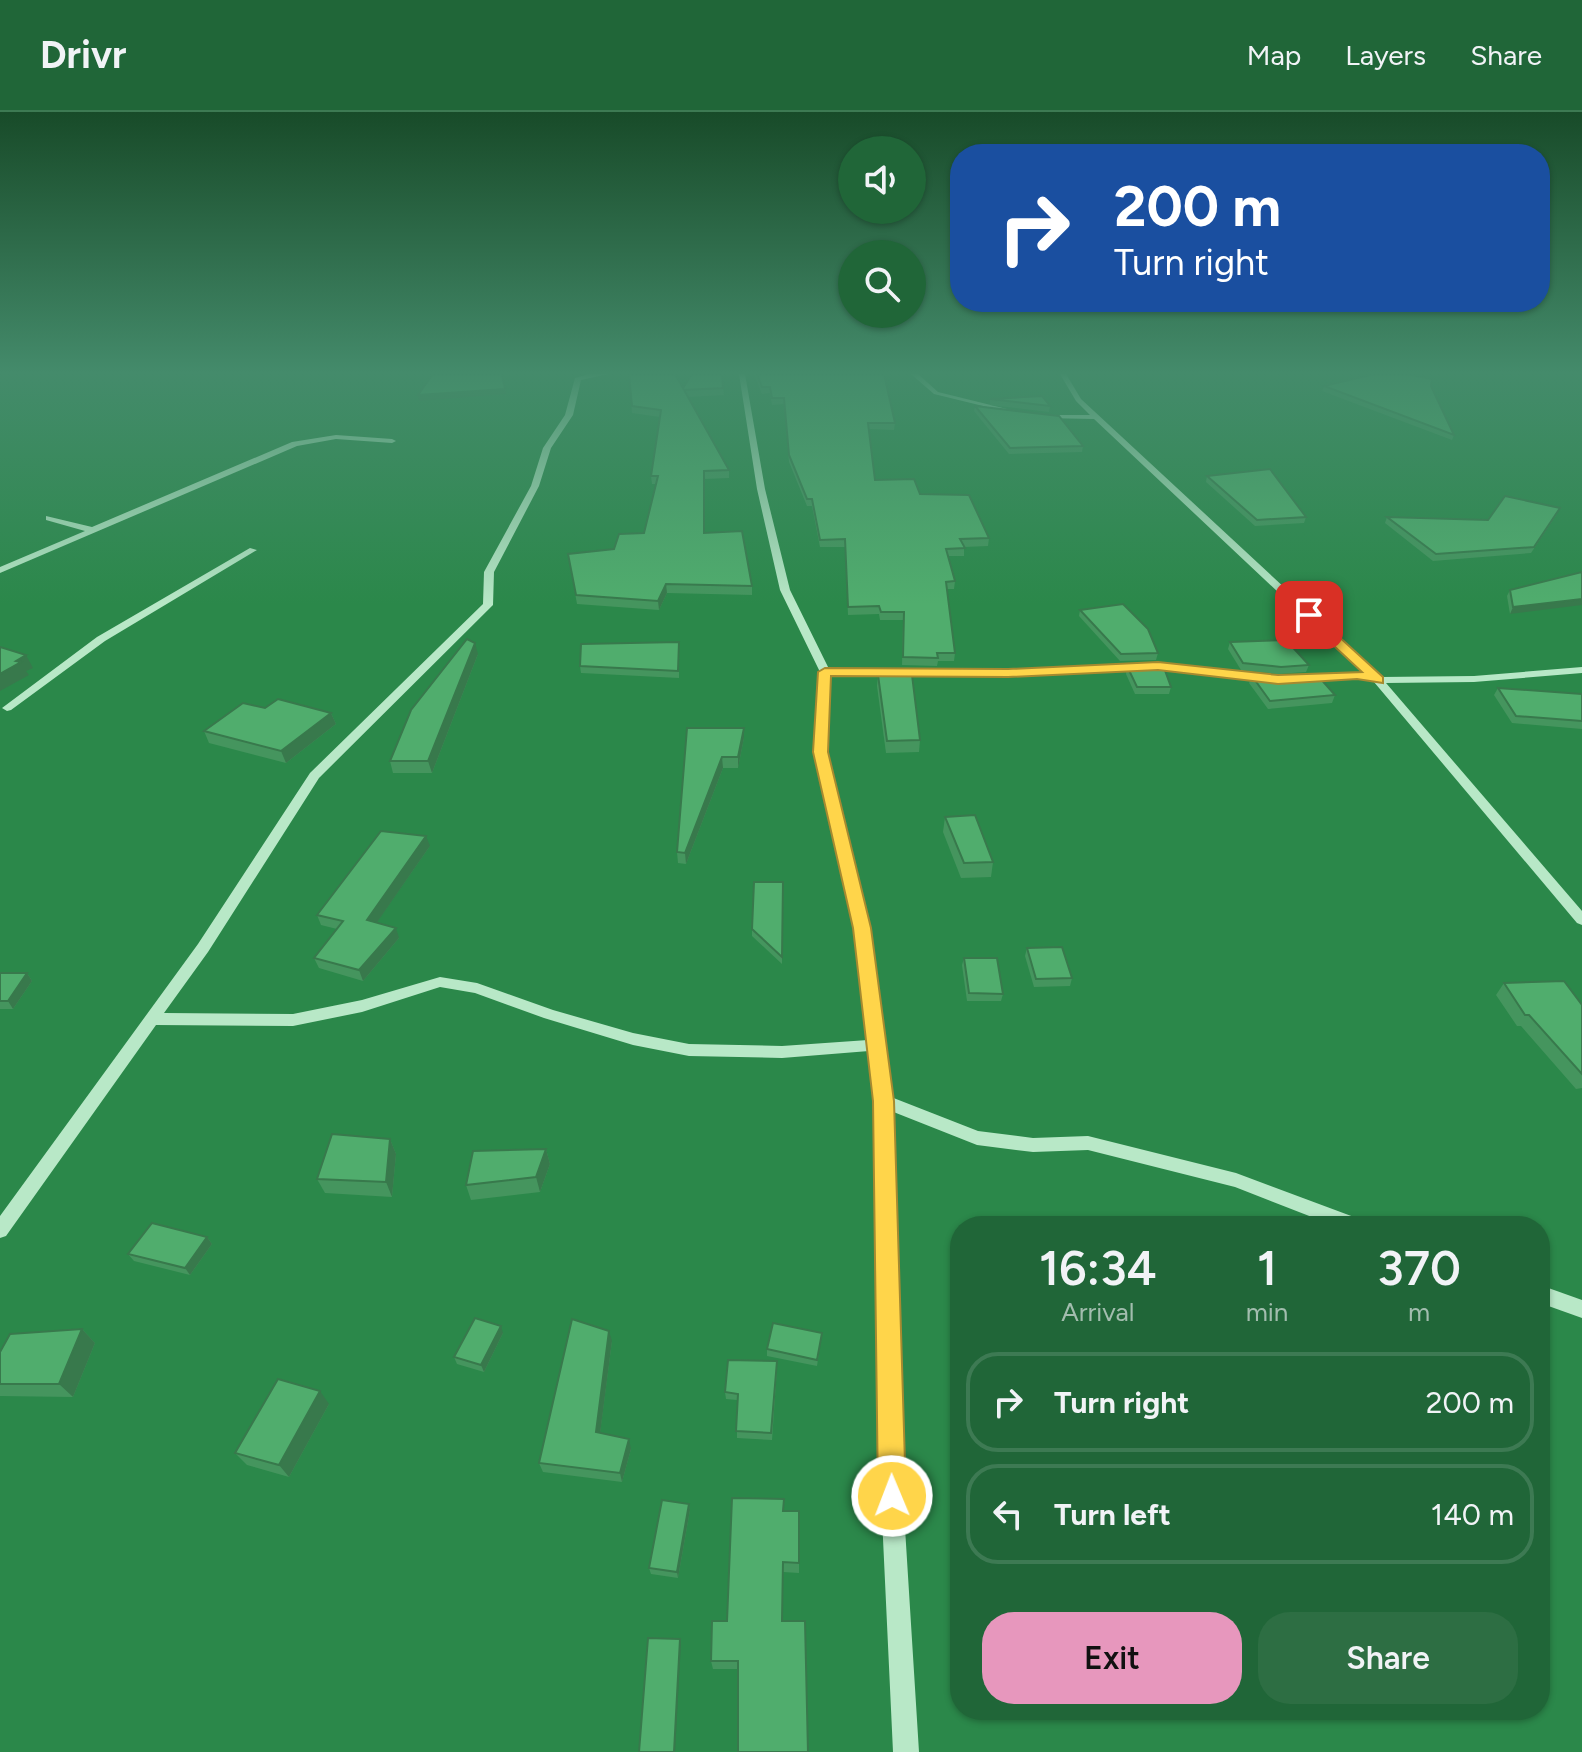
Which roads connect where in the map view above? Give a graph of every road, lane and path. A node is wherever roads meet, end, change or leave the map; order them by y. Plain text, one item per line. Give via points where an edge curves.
1 (280, 451) edge
2 (546, 451) edge
3 (755, 451) edge
4 (1133, 451) edge
5 (49, 518) dead end
6 (92, 530) junction
7 (253, 550) dead end
8 (0, 570) edge
9 (1582, 670) edge
10 (825, 672) junction
11 (1294, 679) edge
12 (1278, 680) edge
13 (1378, 680) junction
14 (2, 710) edge
15 (1582, 920) edge
16 (152, 1019) junction
17 (876, 1045) junction
18 (883, 1101) junction
19 (1330, 1216) edge
20 (0, 1230) edge
21 (1550, 1298) edge
22 (1582, 1309) edge
23 (906, 1752) edge

1 - 6 street
2 - 16 street via 535,486 489,572 488,605 314,776
3 - 10 street via 785,590
4 - 13 street
5 - 6 street
6 - 8 street
7 - 14 street via 101,639
9 - 13 street
10 - 12 street via 1008,673 1158,666
10 - 17 street via 820,752 862,928
11 - 13 street via 1357,675
13 - 15 street
16 - 17 street via 293,1020 440,982 689,1050 782,1052
16 - 20 street
17 - 18 street
18 - 19 street via 977,1138 1033,1145 1088,1143 1236,1180
18 - 23 street via 892,1496
21 - 22 street

